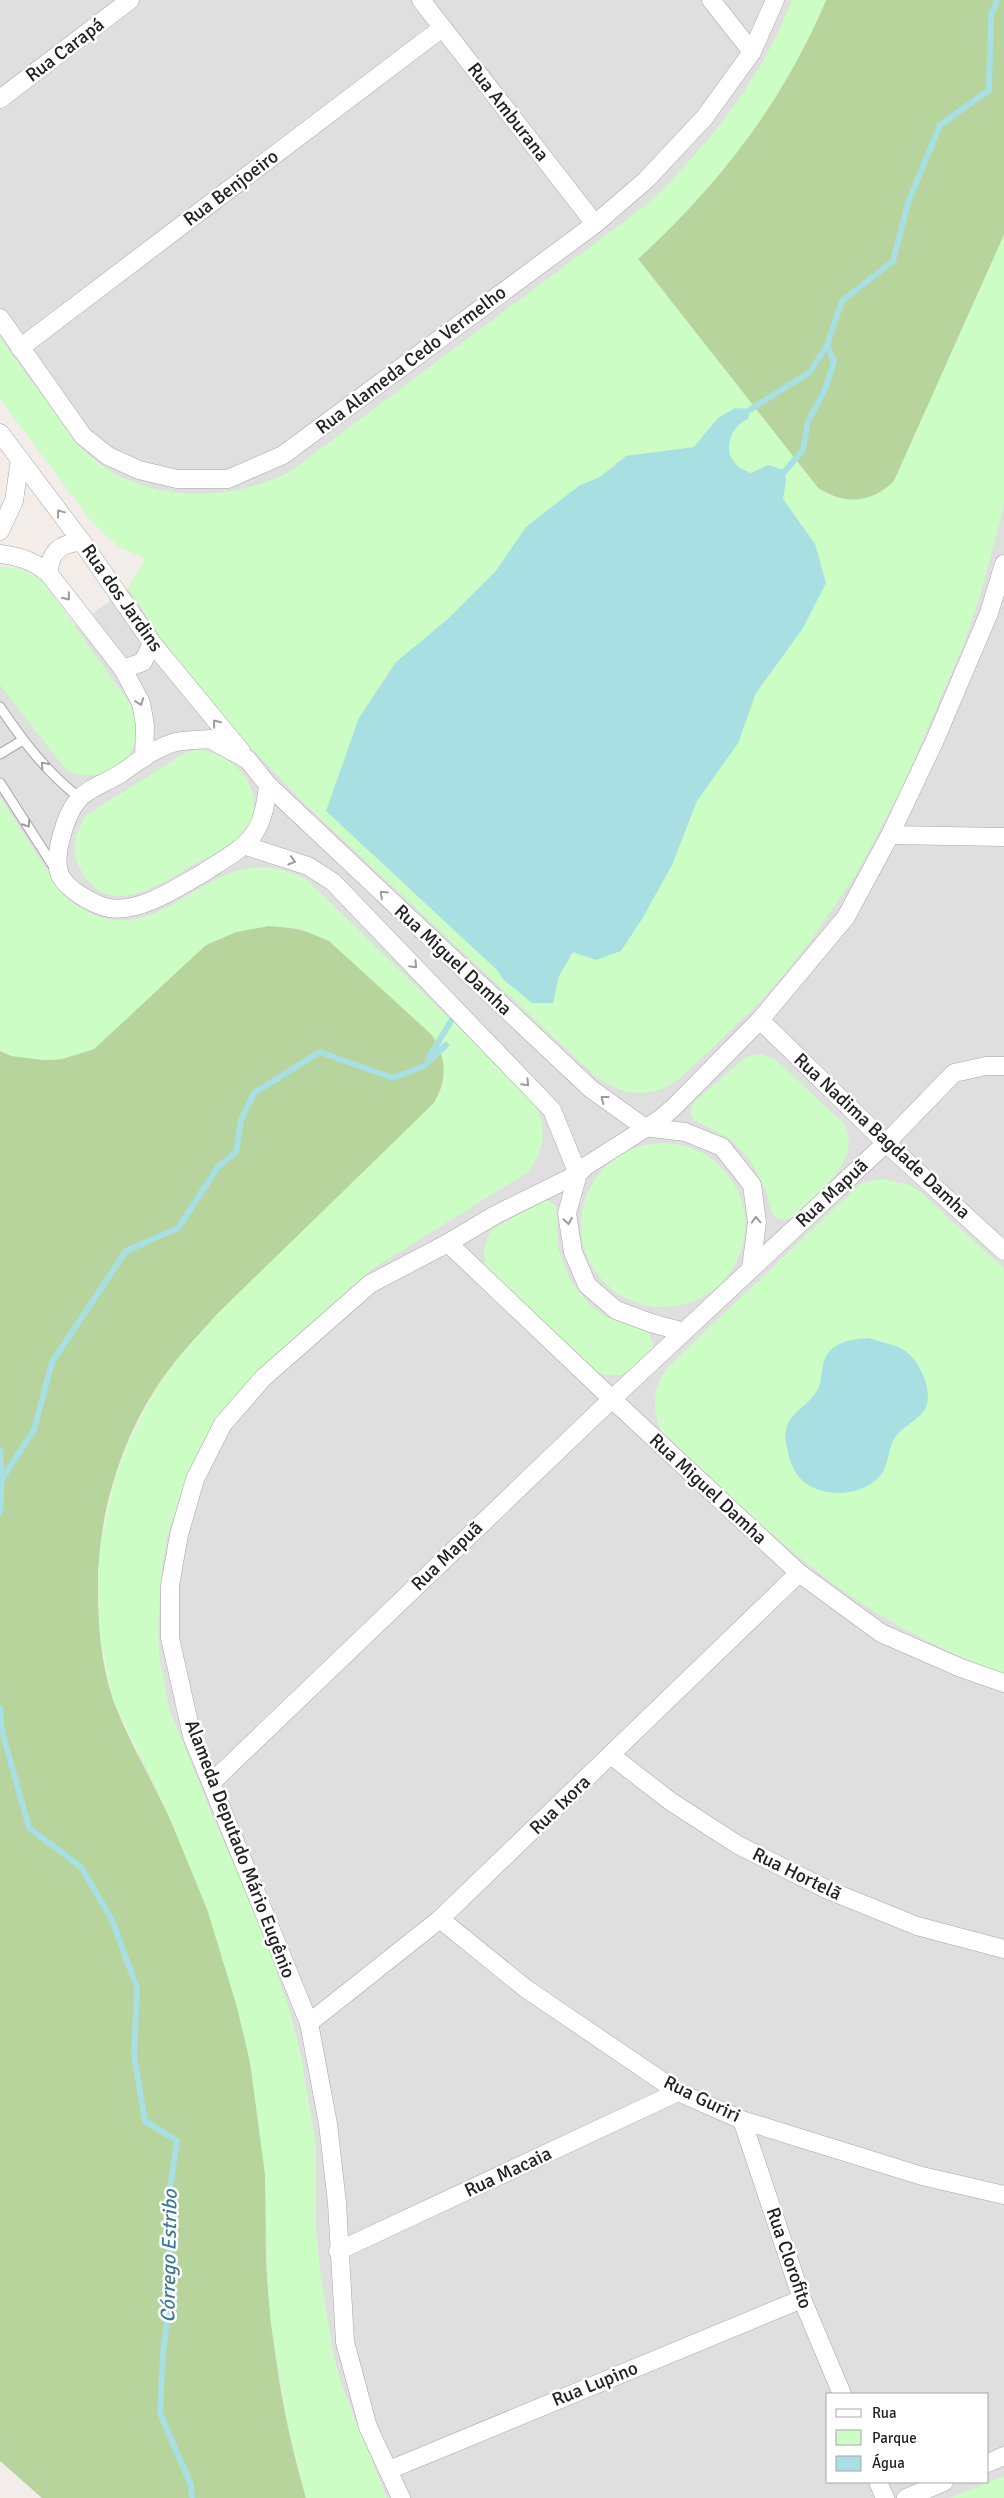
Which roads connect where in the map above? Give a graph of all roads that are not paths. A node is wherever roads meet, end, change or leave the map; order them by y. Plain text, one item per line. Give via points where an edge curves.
1 (130, 0) edge
2 (421, 0) edge
3 (711, 0) edge
4 (775, 0) edge
5 (442, 28) junction
6 (752, 52) junction
7 (0, 99) edge
8 (595, 224) junction
9 (0, 318) edge
10 (20, 348) junction
11 (0, 433) edge
12 (20, 459) junction
13 (0, 531) edge
14 (82, 542) junction
15 (0, 554) edge
16 (1004, 564) edge
17 (49, 574) junction
18 (997, 613) edge
19 (152, 643) junction
20 (123, 669) junction
21 (0, 707) edge
22 (23, 740) junction
23 (0, 754) edge
24 (144, 758) junction
25 (248, 760) junction
26 (0, 783) edge
27 (268, 785) junction
28 (80, 798) junction
29 (890, 835) junction
30 (1004, 837) edge
31 (246, 846) junction
32 (59, 874) junction
33 (760, 1020) junction
34 (1004, 1066) edge
35 (652, 1123) junction
36 (886, 1143) junction
37 (578, 1174) junction
38 (448, 1243) junction
39 (1004, 1250) edge
40 (751, 1269) junction
41 (684, 1332) junction
42 (612, 1399) junction
43 (799, 1573) junction
44 (1004, 1683) edge
45 (612, 1756) junction
46 (212, 1782) junction
47 (440, 1919) junction
48 (1004, 1948) edge
49 (308, 2023) junction
50 (678, 2092) junction
51 (742, 2120) junction
52 (1004, 2195) edge
53 (338, 2251) junction
54 (802, 2299) junction
55 (842, 2393) edge
56 (1004, 2456) edge
57 (989, 2463) edge
58 (389, 2470) junction
59 (878, 2483) edge
60 (942, 2483) edge
61 (400, 2498) edge
62 (885, 2498) edge
63 (906, 2498) edge

1 - 7 street, Rua Carapá
2 - 5 street, Rua Amburana
3 - 6 street
4 - 6 street, Rua Alameda Cedo Vermelho
5 - 8 street, Rua Amburana
5 - 10 street, Rua Benjoeiro
6 - 8 street, Rua Alameda Cedo Vermelho via 705,117 646,180
8 - 10 street, Rua Alameda Cedo Vermelho via 283,455 228,479 177,479 139,470 108,456 83,436
9 - 10 street, Rua Alameda Cedo Vermelho
11 - 12 street, Rua dos Jardins
12 - 13 street via 14,502
14 -> 12 street, Rua dos Jardins
14 - 17 street via 68,542 56,550 49,563
14 - 19 street, Rua dos Jardins
15 - 17 street via 14,555 37,564
16 - 18 street, Alameda Deputado Mário Eugênio
17 -> 20 street
18 - 29 street, Alameda Deputado Mário Eugênio
19 - 20 street via 143,662
25 -> 19 street, Rua dos Jardins
20 -> 24 street via 142,703
21 - 22 lane
22 - 23 lane
28 -> 22 lane via 58,781
24 - 25 street via 174,743 210,739
24 - 28 street
25 - 27 street, Rua dos Jardins
26 -> 32 lane
27 - 31 street via 258,831
35 -> 27 street, Rua Miguel Damha via 591,1089
28 - 32 street via 69,813 58,847
29 - 30 street
29 - 33 street, Alameda Deputado Mário Eugênio via 846,917
31 - 32 street via 168,894 140,905 109,908 77,894
31 -> 37 street, Rua Miguel Damha via 308,866 333,882 552,1110
33 - 35 street, Alameda Deputado Mário Eugênio
33 - 36 street, Rua Nadima Bagdade Damha
34 - 36 street, Rua Mapuã via 954,1073
35 - 37 street, Alameda Deputado Mário Eugênio
40 -> 35 street via 758,1222 752,1185 722,1147
36 - 39 street, Rua Nadima Bagdade Damha
36 - 40 street, Rua Mapuã
37 - 38 street, Alameda Deputado Mário Eugênio via 495,1214
37 -> 41 street via 567,1213 573,1252 587,1285 616,1310
38 - 42 street, Rua Miguel Damha
38 - 46 street, Alameda Deputado Mário Eugênio via 370,1284 263,1378 223,1424 195,1478 179,1535 170,1585 170,1638 192,1736
40 - 41 street, Rua Mapuã
41 - 42 street, Rua Mapuã
42 - 43 street, Rua Miguel Damha
42 - 46 street, Rua Mapuã
43 - 44 street, Rua Miguel Damha via 881,1633
43 - 45 street, Rua Ixora
45 - 47 street, Rua Ixora
45 - 48 street, Rua Hortelã via 670,1801 738,1845 828,1890 917,1926
46 - 49 street, Alameda Deputado Mário Eugênio
47 - 49 street, Rua Ixora
47 - 50 street, Rua Guriri via 525,1988
49 - 53 street, Alameda Deputado Mário Eugênio via 328,2124 337,2203
50 - 51 street, Rua Guriri
50 - 53 street, Rua Macaia
51 - 52 street, Rua Guriri via 922,2176
51 - 54 street, Rua Clorofito
53 - 58 street, Alameda Deputado Mário Eugênio via 345,2342 368,2427
54 - 55 street, Rua Clorofito
54 - 58 street, Rua Lupino
56 - 57 street
58 - 61 street, Alameda Deputado Mário Eugênio
59 - 62 street
60 - 63 street

